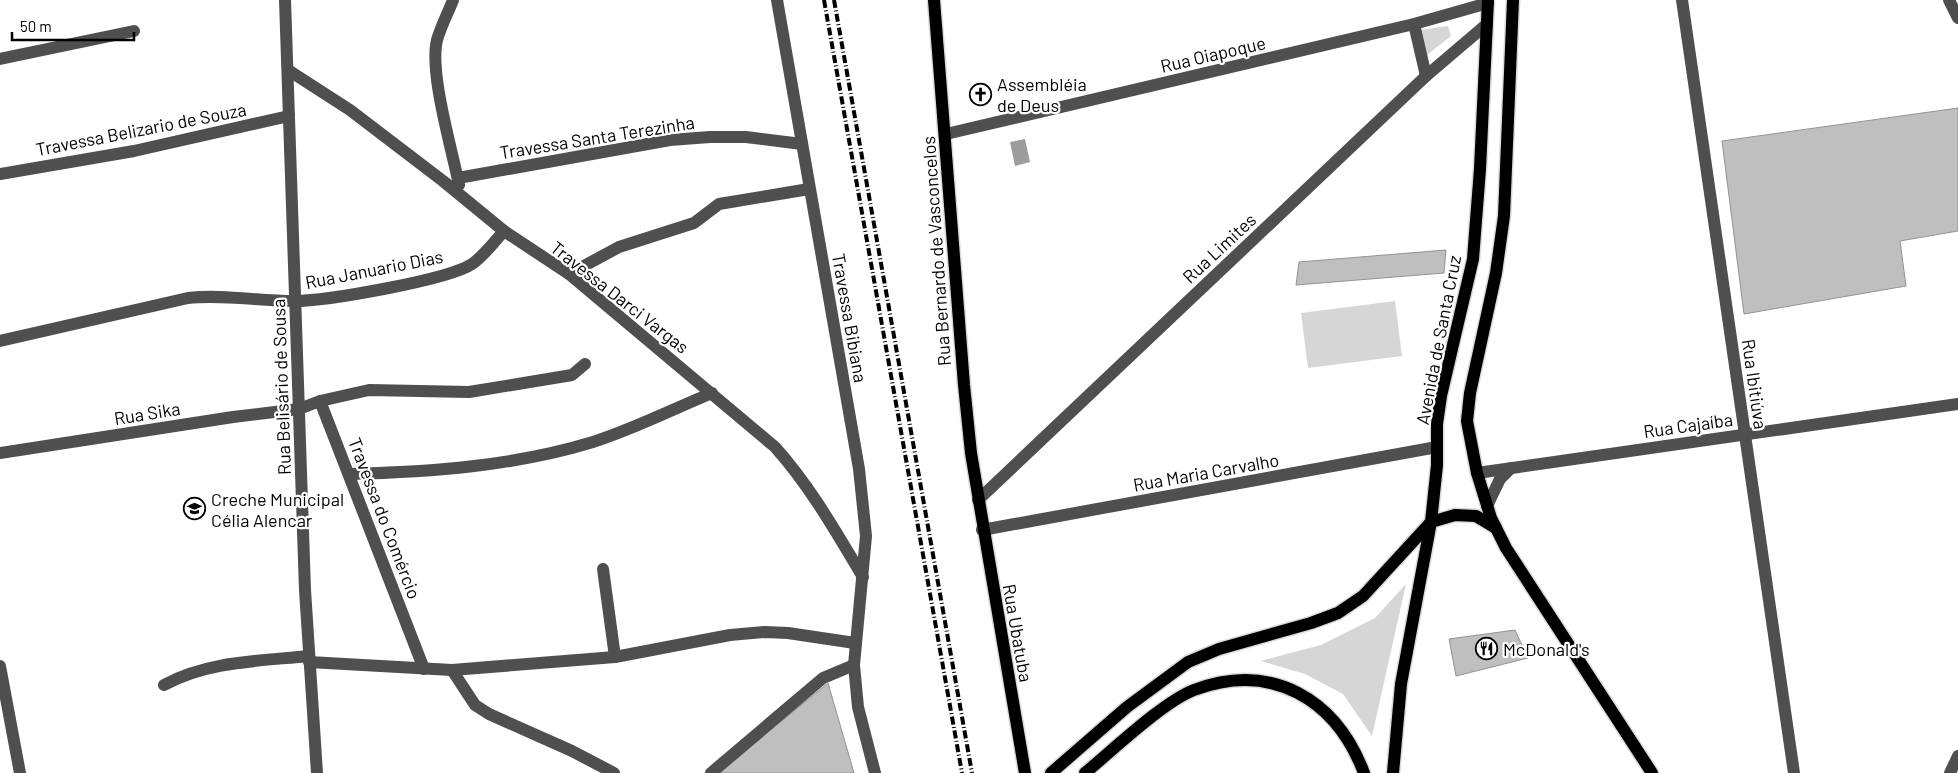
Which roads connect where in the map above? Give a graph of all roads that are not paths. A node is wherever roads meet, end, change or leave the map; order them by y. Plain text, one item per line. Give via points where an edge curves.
1 (285, 0) edge
2 (453, 0) edge
3 (777, 0) edge
4 (934, 0) edge
5 (1513, 0) edge
6 (1682, 0) edge
7 (1949, 0) edge
8 (1488, 2) edge
9 (1958, 18) edge
10 (1414, 24) junction
11 (1488, 24) junction
12 (134, 31) dead end
13 (0, 59) edge
14 (288, 70) junction
15 (1426, 76) junction
16 (289, 116) junction
17 (946, 134) junction
18 (802, 144) junction
19 (0, 174) edge
20 (458, 178) junction
21 (809, 189) junction
22 (462, 197) junction
23 (504, 231) junction
24 (568, 274) junction
25 (295, 301) junction
26 (0, 341) edge
27 (585, 364) dead end
28 (712, 393) junction
29 (320, 401) junction
30 (1958, 404) edge
31 (299, 409) junction
32 (1744, 434) junction
33 (1437, 447) junction
34 (0, 453) edge
35 (1511, 468) junction
36 (1477, 473) junction
37 (349, 474) junction
38 (978, 500) junction
39 (1487, 506) junction
40 (1430, 522) junction
41 (1496, 528) junction
42 (982, 530) junction
43 (603, 570) dead end
44 (863, 577) junction
45 (855, 643) junction
46 (615, 657) junction
47 (309, 659) junction
48 (854, 665) junction
49 (0, 666) edge
50 (424, 669) junction
51 (452, 670) junction
52 (164, 685) dead end
53 (4, 713) edge
54 (1958, 756) edge
55 (20, 773) edge
56 (317, 773) edge
57 (614, 773) edge
58 (711, 773) edge
59 (875, 773) edge
60 (1025, 773) edge
61 (1051, 773) edge
62 (1085, 773) edge
63 (1364, 773) edge
64 (1393, 773) edge
65 (1652, 773) edge
66 (1794, 773) edge
67 (1950, 773) edge

1 - 14 street, Rua Belisário de Sousa
2 - 20 street via 437,39 435,55
3 - 18 street, Travessa Bibiana
4 - 17 main road, Rua Bernardo de Vasconcelos
5 - 36 main road via 1504,216 1467,421
6 - 32 street, Rua Ibitiúva
7 - 9 street
8 - 10 street, Rua Oiapoque
8 - 11 main road, Avenida de Santa Cruz
10 - 15 street
10 - 17 street, Rua Oiapoque
11 - 15 street, Rua Limites
11 - 33 main road, Avenida de Santa Cruz via 1473,259 1441,396
12 - 13 street
14 - 16 street, Rua Belisário de Sousa
14 - 22 street, Travessa Darci Vargas via 350,110
15 - 38 street, Rua Limites
16 - 19 street, Travessa Belizario de Souza via 134,151
16 - 25 street, Rua Belisário de Sousa
17 - 38 main road, Rua Bernardo de Vasconcelos via 964,385
18 - 20 street, Travessa Santa Terezinha via 710,136 670,140
18 - 21 street, Travessa Bibiana
20 - 22 street
21 - 24 street via 719,204 694,223 619,246
21 - 44 street, Travessa Bibiana via 859,469 866,536
22 - 23 street, Travessa Darci Vargas
23 - 24 street, Travessa Darci Vargas
23 - 25 street, Rua Januario Dias via 471,265 450,273 388,287
24 - 28 street, Travessa Darci Vargas
25 - 26 street, Rua Januario Dias via 208,296 188,298
25 - 31 street, Rua Belisário de Sousa
27 - 29 street via 572,375 469,392 369,390
28 - 37 street via 616,434 541,456 424,472
28 - 44 street, Travessa Darci Vargas via 776,447 797,471
29 - 31 street
29 - 37 street, Travessa do Comércio
30 - 32 street, Rua Cajaíba
31 - 34 street, Rua Sika
31 - 47 street, Rua Belisário de Sousa
32 - 35 street, Rua Cajaíba
32 - 66 street, Rua Ibitiúva
33 - 40 main road, Avenida de Santa Cruz
33 - 42 street, Rua Maria Carvalho
35 - 36 street, Rua Cajaíba
35 - 39 street via 1500,479
36 - 39 main road
37 - 50 street, Travessa do Comércio
38 - 42 main road, Rua Ubatuba
39 - 41 main road
40 - 41 main road via 1455,515 1476,516
40 - 61 main road via 1363,596 1338,613 1219,649 1188,662 1165,677
40 - 64 main road, Avenida de Santa Cruz via 1401,684
41 - 65 main road
42 - 60 main road, Rua Ubatuba
43 - 46 street
44 - 45 street, Travessa Bibiana
45 - 46 street via 765,632 730,635
45 - 48 street, Travessa Bibiana
46 - 51 street
47 - 50 street
47 - 52 street via 220,666 180,676
47 - 56 street, Rua Belisário de Sousa
48 - 58 street via 823,678
48 - 59 street, Travessa Bibiana via 858,707
49 - 53 street
50 - 51 street
51 - 57 street via 475,705 489,714
53 - 55 street
54 - 67 street
62 - 63 main road via 1165,708 1193,691 1226,682 1254,680 1298,692 1321,707 1341,729

